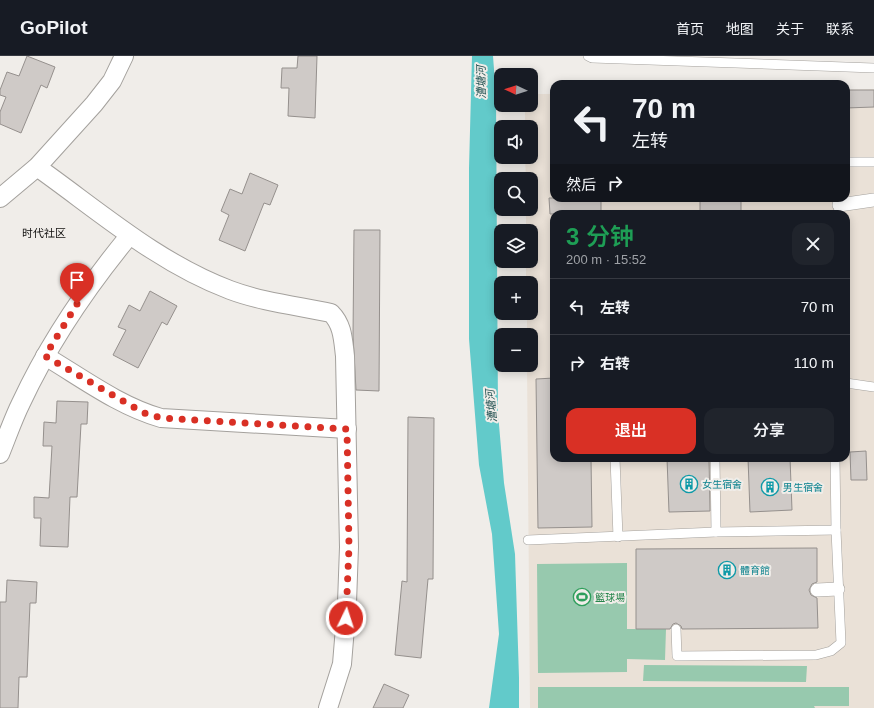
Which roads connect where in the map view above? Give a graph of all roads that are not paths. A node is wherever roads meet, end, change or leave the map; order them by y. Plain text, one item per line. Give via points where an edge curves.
1 (124, 56) edge
2 (588, 56) edge
3 (874, 68) edge
4 (850, 162) edge
5 (874, 162) edge
6 (37, 167) junction
7 (0, 198) edge
8 (874, 200) edge
9 (839, 206) edge
10 (129, 236) junction
11 (45, 356) junction
12 (850, 384) edge
13 (874, 387) edge
14 (347, 429) junction
15 (0, 454) edge
16 (615, 462) edge
17 (715, 462) edge
18 (834, 462) edge
19 (836, 530) junction
20 (716, 532) junction
21 (618, 536) junction
22 (528, 540) dead end
23 (838, 589) junction
24 (817, 590) dead end
25 (676, 629) dead end
26 (328, 708) edge

1 - 6 street via 112,81 98,99
2 - 3 lane
4 - 5 lane
6 - 7 street
6 - 10 street
8 - 9 street
10 - 11 street via 102,268
10 - 14 street via 194,275 231,290 331,313 338,320 346,356
11 - 14 street via 119,400 144,413 161,418
11 - 15 street via 21,403
12 - 13 lane
14 - 26 street via 347,603 342,664
16 - 21 lane
17 - 20 lane
18 - 19 lane
19 - 20 lane
19 - 23 lane
20 - 21 lane
21 - 22 lane
23 - 24 street
23 - 25 lane via 840,643 831,651 816,655 677,656

